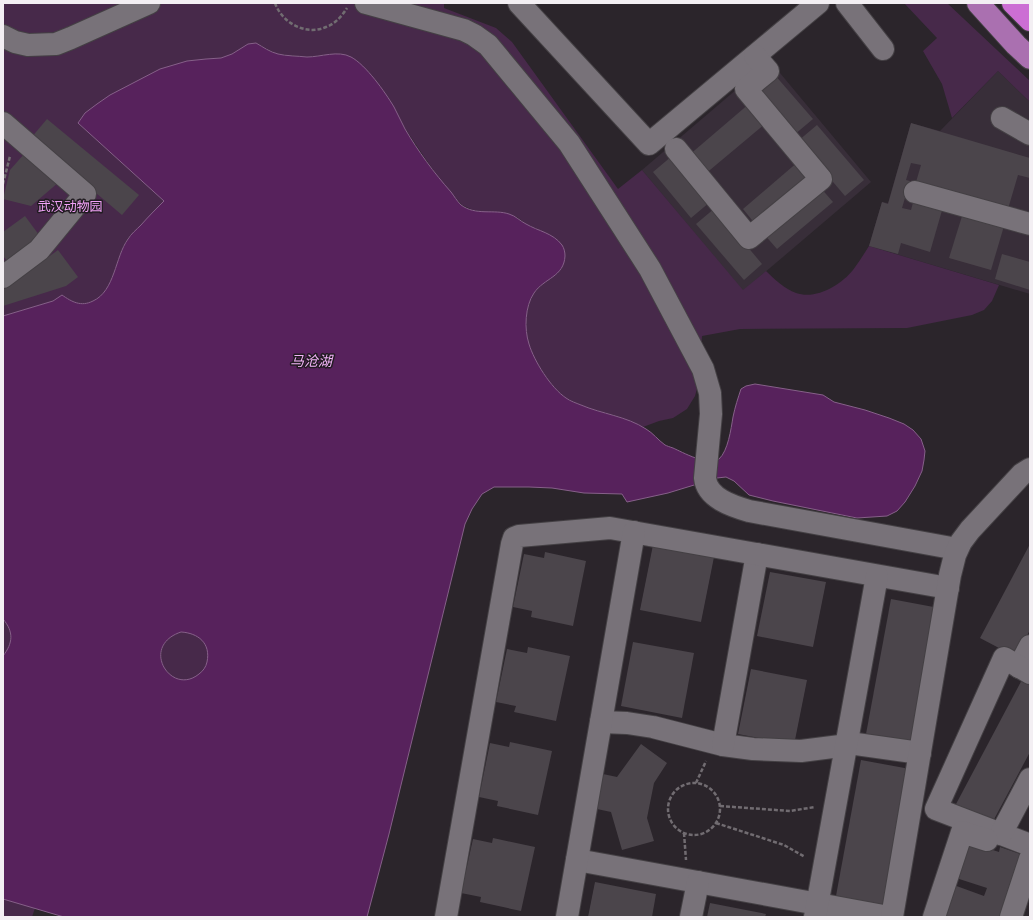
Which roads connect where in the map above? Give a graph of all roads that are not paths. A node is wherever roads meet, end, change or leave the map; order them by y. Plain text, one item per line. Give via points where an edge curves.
1 (149, 3) edge
2 (366, 3) edge
3 (519, 3) edge
4 (818, 3) edge
5 (847, 3) edge
6 (978, 3) edge
7 (1013, 3) edge
8 (1030, 20) edge
9 (3, 36) edge
10 (883, 49) dead end
11 (755, 56) junction
12 (1030, 58) edge
13 (1002, 118) dead end
14 (3, 123) edge
15 (1030, 134) edge
16 (676, 149) dead end
17 (915, 192) dead end
18 (1030, 224) edge
19 (3, 277) edge
20 (1030, 469) edge
21 (634, 532) junction
22 (957, 549) junction
23 (757, 554) junction
24 (877, 576) junction
25 (948, 588) junction
26 (1030, 646) edge
27 (1025, 670) edge
28 (601, 722) junction
29 (846, 744) junction
30 (723, 745) junction
31 (920, 753) junction
32 (1030, 779) edge
33 (1002, 834) junction
34 (1030, 845) edge
35 (1030, 854) edge
36 (1030, 859) edge
37 (577, 860) junction
38 (692, 881) junction
39 (816, 911) edge
40 (446, 917) edge
41 (567, 917) edge
42 (691, 917) edge
43 (889, 917) edge
44 (892, 917) edge
45 (934, 917) edge
46 (1011, 917) edge

1 - 9 lane via 56,44 28,45
2 - 22 lane via 474,35 488,45 569,143 650,269 703,369 710,393 711,414 705,483 712,494 726,503 749,511
3 - 11 lane via 649,144
4 - 11 lane
5 - 10 lane
6 - 12 main road
7 - 8 highway
11 - 16 lane via 768,71 746,89 821,179 749,238
13 - 15 lane
14 - 19 lane via 85,194 39,250
17 - 18 lane
20 - 22 lane via 1022,474 970,530
21 - 23 lane
21 - 28 lane
21 - 40 lane via 610,528 514,538
22 - 25 lane
23 - 24 lane
23 - 30 lane
24 - 25 lane
24 - 29 lane
25 - 31 lane
26 - 27 lane
27 - 33 lane via 1004,658 936,809
28 - 30 lane via 653,727
28 - 37 lane
29 - 30 lane via 801,751
29 - 31 lane
29 - 39 lane
31 - 44 lane
32 - 33 lane
33 - 34 lane
35 - 45 lane via 962,832
36 - 46 lane
37 - 38 lane
37 - 41 lane
38 - 39 lane
38 - 42 lane
39 - 43 lane

